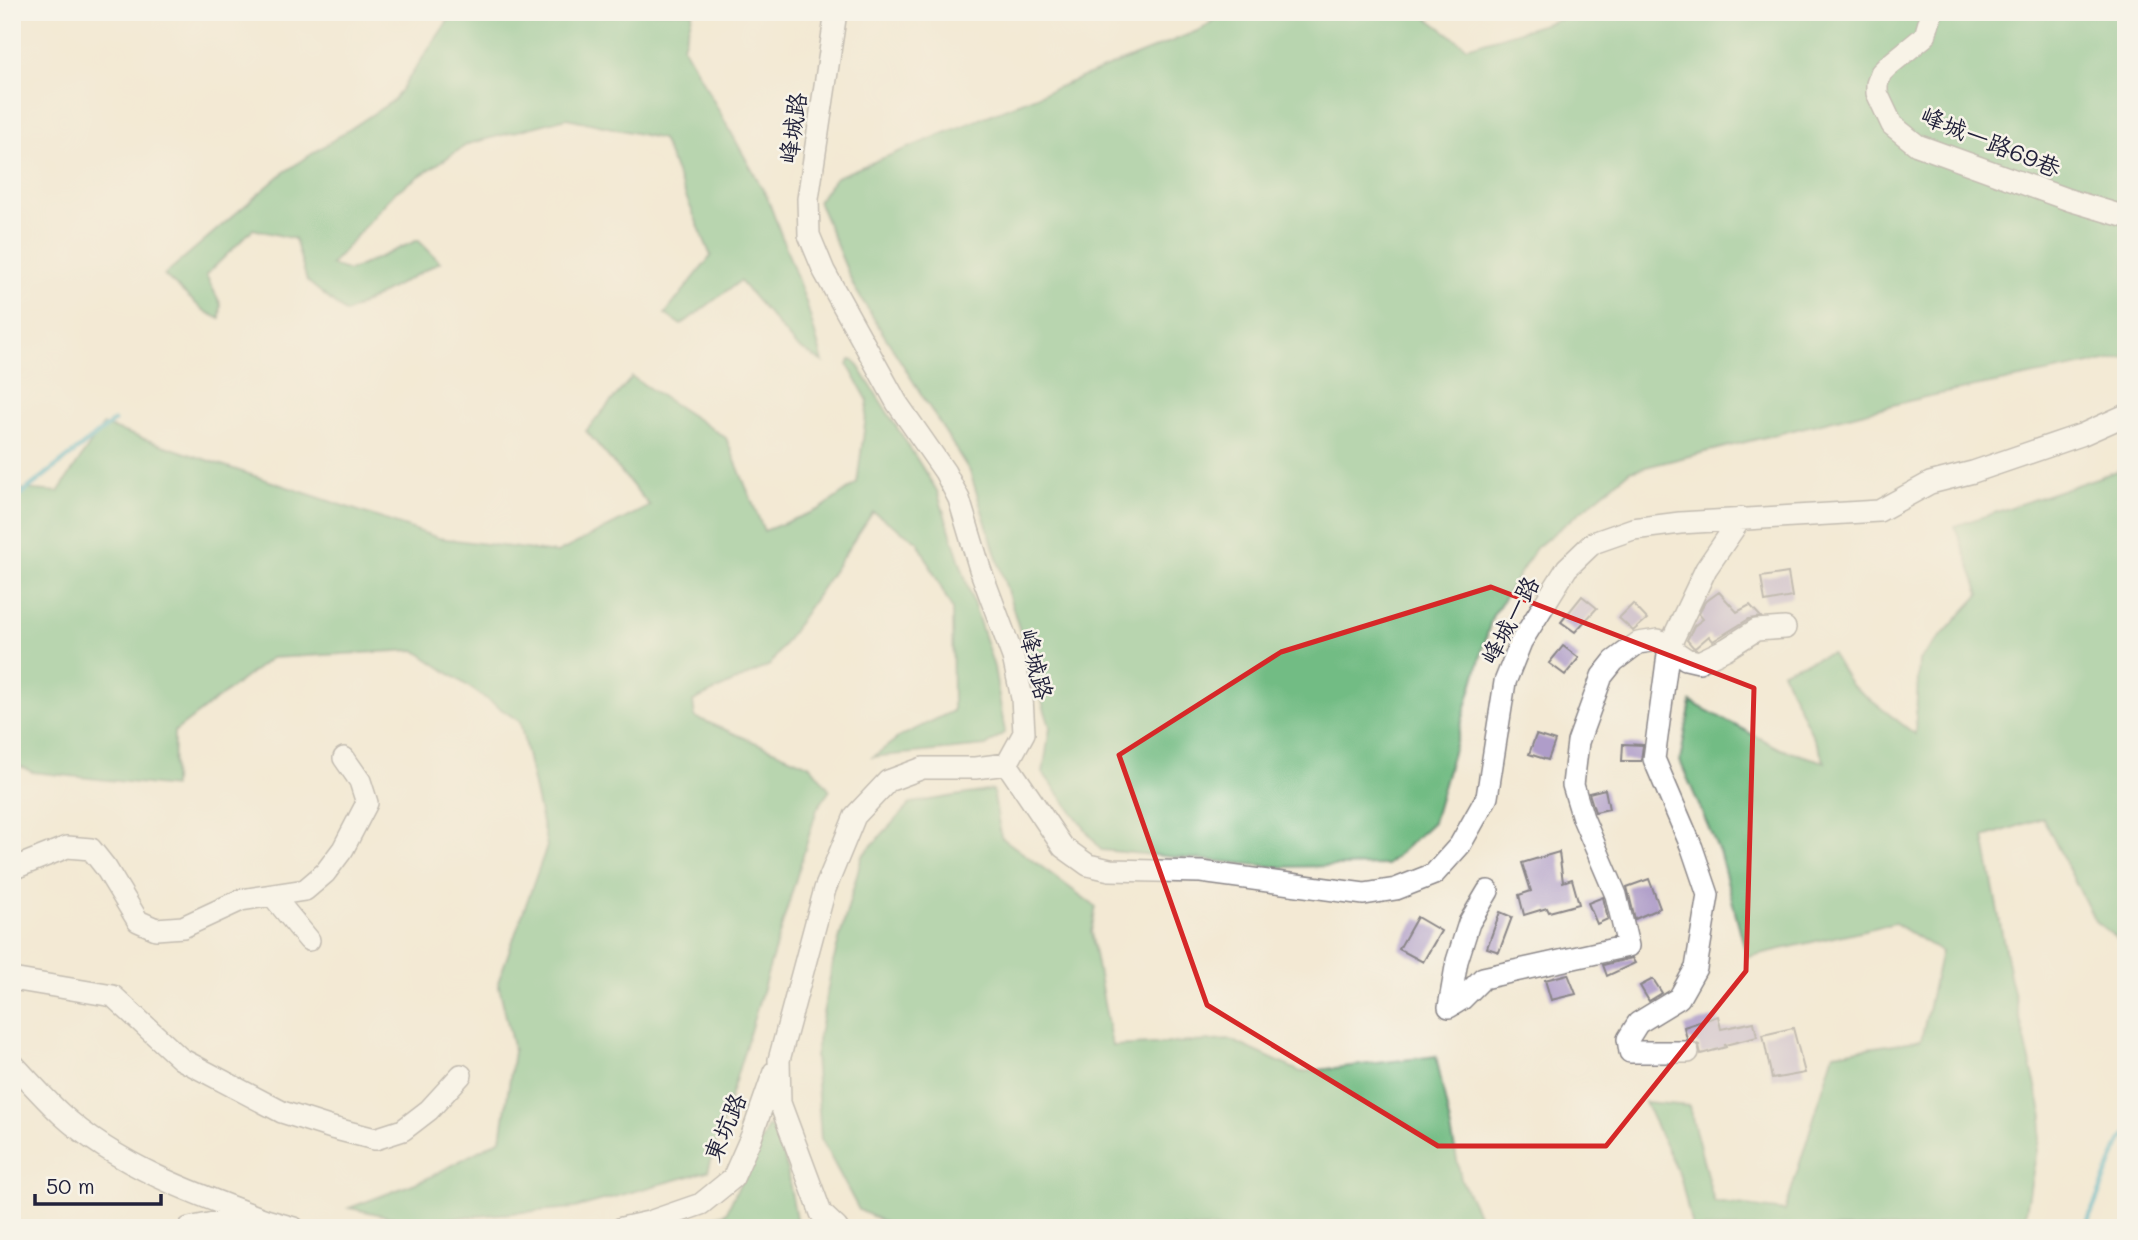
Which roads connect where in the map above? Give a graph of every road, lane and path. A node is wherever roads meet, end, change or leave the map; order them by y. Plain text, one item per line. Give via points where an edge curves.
1 (836, 12) edge
2 (1932, 12) edge
3 (2126, 217) edge
4 (2126, 415) edge
5 (1741, 518) junction
6 (1785, 628) dead end
7 (1669, 647) junction
8 (344, 758) dead end
9 (1007, 764) junction
10 (12, 869) edge
11 (1489, 891) dead end
12 (273, 896) junction
13 (309, 940) dead end
14 (12, 979) edge
15 (1688, 1052) dead end
16 (779, 1060) junction
17 (12, 1063) edge
18 (461, 1075) dead end
19 (267, 1220) junction
20 (189, 1228) edge
21 (293, 1228) edge
22 (622, 1228) edge
23 (837, 1228) edge

1 - 9 street, 峰城路 via 808,199 809,235 834,291 897,403 946,472 959,499 1013,657 1022,698 1024,733
2 - 3 street, 峰城一路69巷 via 1925,36 1881,73 1877,84 1892,125 1917,145
4 - 5 street, 峰城一路 via 2081,435 1930,483 1879,510
5 - 7 street via 1706,569
5 - 9 street, 峰城一路 via 1633,529 1593,543 1567,568 1521,642 1505,682 1487,797 1460,845 1434,874 1396,889 1364,894 1201,872 1110,870 1088,865 1063,847
6 - 7 street via 1756,630 1699,662
7 - 11 street via 1658,640 1637,643 1614,661 1602,676 1578,742 1573,785 1616,895 1628,946 1483,978 1449,1007 1469,923
7 - 15 street via 1654,759 1709,895 1696,968 1679,998 1638,1023 1628,1039 1630,1052
8 - 12 street via 360,781 367,803 357,825 344,849 305,890
9 - 16 street via 923,768 888,781 855,816 825,888
10 - 12 street via 67,846 91,849 138,921 156,929 183,927 241,900
12 - 13 street
14 - 18 street via 113,996 181,1059 282,1112 375,1139 403,1130
16 - 22 street, 東坑路 via 733,1178 701,1204
16 - 23 street via 780,1104 821,1213
17 - 19 street via 61,1115 119,1156 191,1192
19 - 20 street
19 - 21 street

